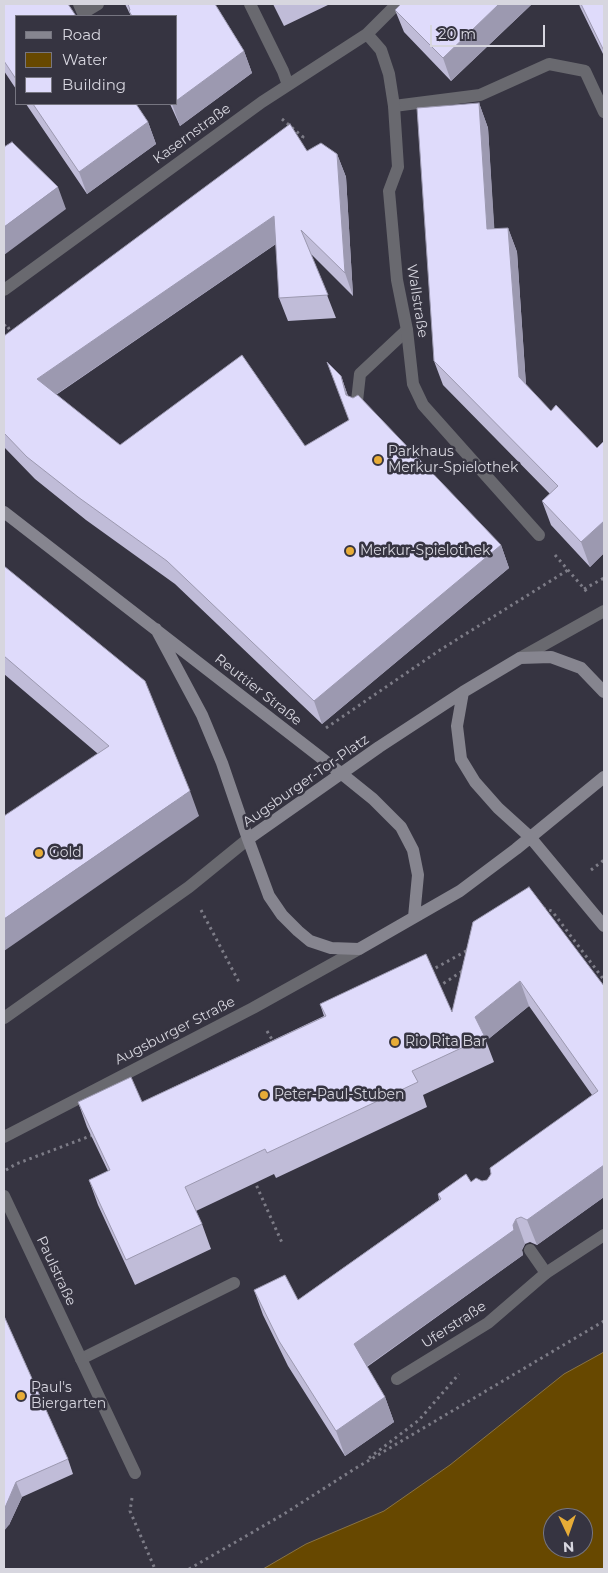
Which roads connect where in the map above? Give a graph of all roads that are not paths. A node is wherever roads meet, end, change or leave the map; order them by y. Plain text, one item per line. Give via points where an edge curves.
1 (79, 4) edge
2 (98, 4) edge
3 (250, 4) edge
4 (397, 4) edge
5 (367, 34) junction
6 (288, 85) junction
7 (394, 106) junction
8 (604, 112) edge
9 (4, 290) edge
10 (407, 330) junction
11 (360, 413) edge
12 (4, 512) edge
13 (539, 535) road end
14 (604, 612) edge
15 (156, 629) junction
16 (520, 658) junction
17 (463, 692) junction
18 (604, 692) edge
19 (342, 774) junction
20 (604, 777) edge
21 (530, 837) junction
22 (248, 839) junction
23 (414, 917) junction
24 (604, 926) edge
25 (359, 949) junction
26 (4, 1018) edge
27 (4, 1137) edge
28 (4, 1196) edge
29 (604, 1235) edge
30 (530, 1250) dead end
31 (546, 1273) junction
32 (234, 1283) dead end
33 (81, 1359) junction
34 (397, 1379) dead end
35 (135, 1473) road end

1 - 2 street via 83,13
3 - 6 street
4 - 5 street, Kasernstraße
5 - 6 street, Kasernstraße
5 - 7 street, Wallstraße via 381,50
6 - 9 street, Kasernstraße
7 - 8 street via 480,95 549,64 585,71
7 - 10 street, Wallstraße via 398,167 389,192 397,280
10 - 11 street via 360,374 357,401
10 - 13 street, Wallstraße via 413,384 423,405
12 - 15 main road, Reuttier Straße
14 - 16 street
15 - 19 main road, Reuttier Straße
15 - 22 main road, Reuttier Straße via 202,715
16 - 17 main road, Augsburger-Tor-Platz
16 - 18 main road, Augsburger-Tor-Platz via 551,657 582,668
17 - 19 main road, Augsburger-Tor-Platz
17 - 21 main road via 456,726 461,759 492,802
19 - 22 main road, Augsburger-Tor-Platz
19 - 23 main road via 401,827 413,850 418,875
20 - 21 main road
21 - 23 main road via 460,891
21 - 24 main road
22 - 25 main road, Augsburger-Tor-Platz via 270,896 282,915 310,941 331,948
22 - 26 street via 189,887
23 - 25 main road
25 - 27 street, Augsburger Straße via 253,1008
28 - 33 street, Paulstraße
29 - 31 street, Uferstraße
30 - 31 street
31 - 34 street, Uferstraße via 488,1323
32 - 33 street
33 - 35 street, Paulstraße

